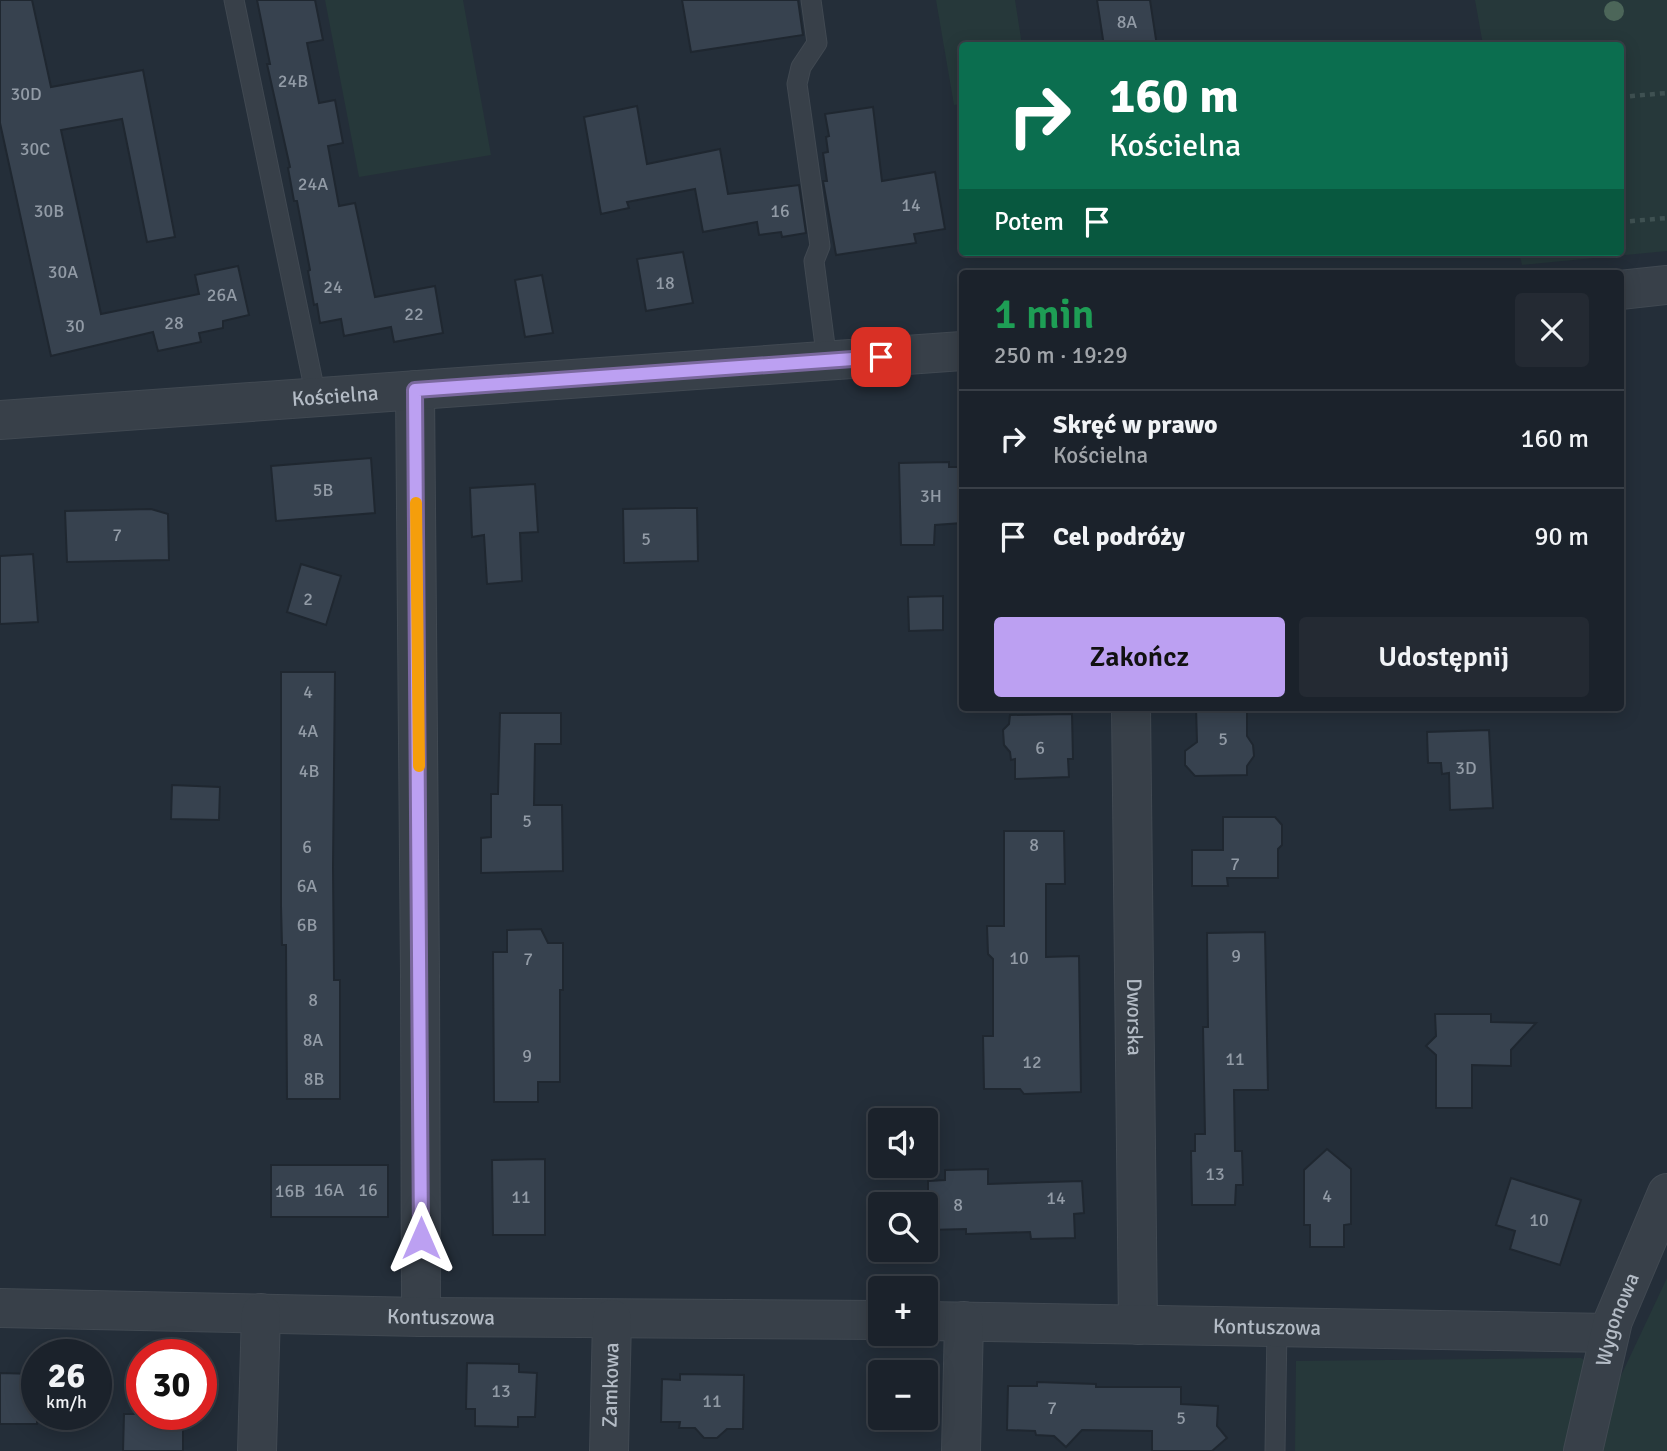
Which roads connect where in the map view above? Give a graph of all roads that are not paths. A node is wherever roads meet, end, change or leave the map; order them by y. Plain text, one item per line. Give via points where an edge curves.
1 (234, 0) edge
2 (811, 0) edge
3 (1667, 285) edge
4 (1624, 290) edge
5 (959, 351) edge
6 (827, 360) junction
7 (415, 390) junction
8 (316, 397) junction
9 (0, 420) edge
10 (1131, 711) edge
11 (1667, 1193) edge
12 (0, 1308) edge
13 (261, 1313) junction
14 (421, 1317) junction
15 (612, 1319) junction
16 (868, 1320) edge
17 (938, 1321) edge
18 (964, 1321) junction
19 (1138, 1325) junction
20 (1277, 1328) junction
21 (1610, 1333) junction
22 (257, 1451) edge
23 (609, 1451) edge
24 (961, 1451) edge
25 (1275, 1451) edge
26 (1583, 1451) edge

1 - 8 lane
2 - 6 lane via 817,43 801,67 797,84 820,246 814,261
3 - 4 street
5 - 6 street, Kościelna
6 - 7 street, Kościelna
7 - 8 street, Kościelna
7 - 14 street
8 - 9 street, Kościelna
10 - 19 street, Dworska
11 - 21 street, Wygonowa
12 - 13 street, Kontuszowa
13 - 14 street, Kontuszowa
13 - 22 street
14 - 15 street, Kontuszowa
15 - 16 street, Kontuszowa
15 - 23 street, Zamkowa
17 - 18 street, Kontuszowa
18 - 19 street, Kontuszowa
18 - 24 street
19 - 20 street, Kontuszowa
20 - 21 street, Kontuszowa
20 - 25 lane
21 - 26 street, Wygonowa

